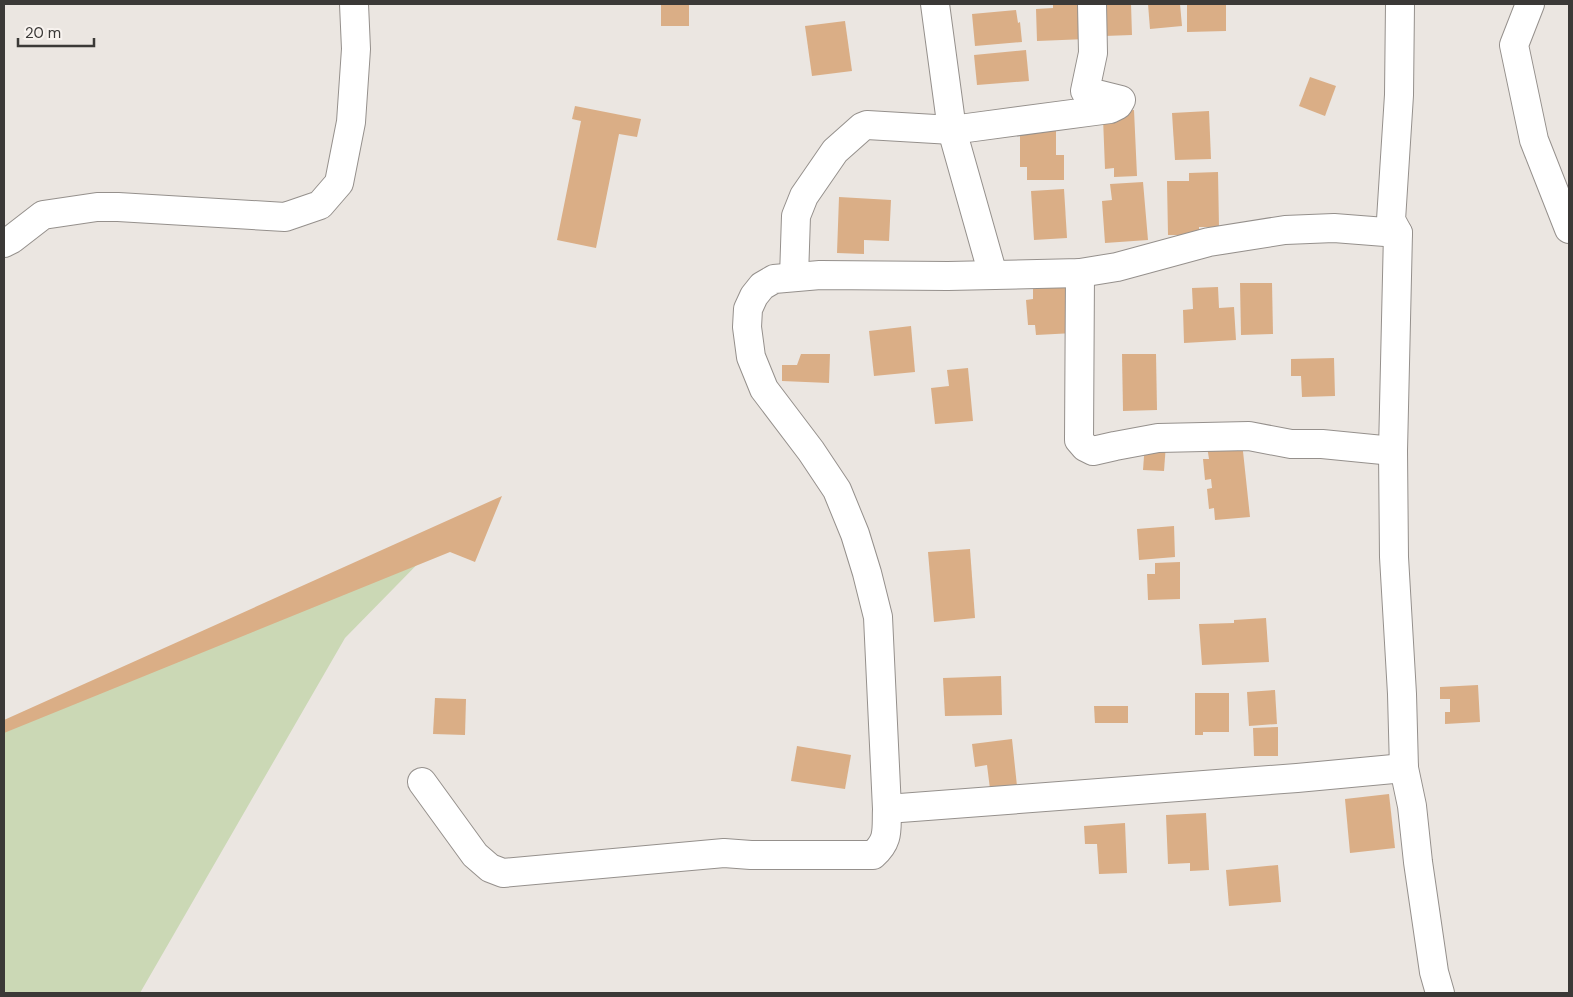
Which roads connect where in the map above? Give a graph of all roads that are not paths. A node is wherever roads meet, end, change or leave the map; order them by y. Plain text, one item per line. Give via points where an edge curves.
1 (354, 4) edge
2 (935, 4) edge
3 (1092, 4) edge
4 (1400, 4) edge
5 (1530, 4) edge
6 (952, 130) junction
7 (1569, 229) edge
8 (1398, 233) junction
9 (4, 243) edge
10 (1080, 273) junction
11 (993, 275) junction
12 (794, 277) junction
13 (1393, 451) junction
14 (1404, 768) junction
15 (422, 782) dead end
16 (887, 809) junction
17 (1440, 993) edge

1 - 9 street via 356,49 351,122 338,183 320,205 285,217 97,207 43,215
2 - 6 street
3 - 6 street via 1093,53 1086,91 1121,100 1118,105 1110,109
4 - 8 street via 1400,95 1391,220
5 - 7 street via 1514,46 1534,140
6 - 11 street
6 - 12 street via 867,125 854,132 835,151 801,202 796,216
8 - 10 street via 1334,228 1286,230 1209,242 1117,267
8 - 13 street
10 - 11 street
10 - 13 street via 1079,440 1093,452 1158,438 1249,436 1291,444
11 - 12 street via 820,274
12 - 16 street via 774,279 754,296 748,309 751,357 764,389 837,490 867,572 878,617
13 - 14 street via 1394,556
14 - 16 street
14 - 17 street via 1434,972
15 - 16 street via 475,855 490,868 503,873 724,853 873,855 882,847 886,834

